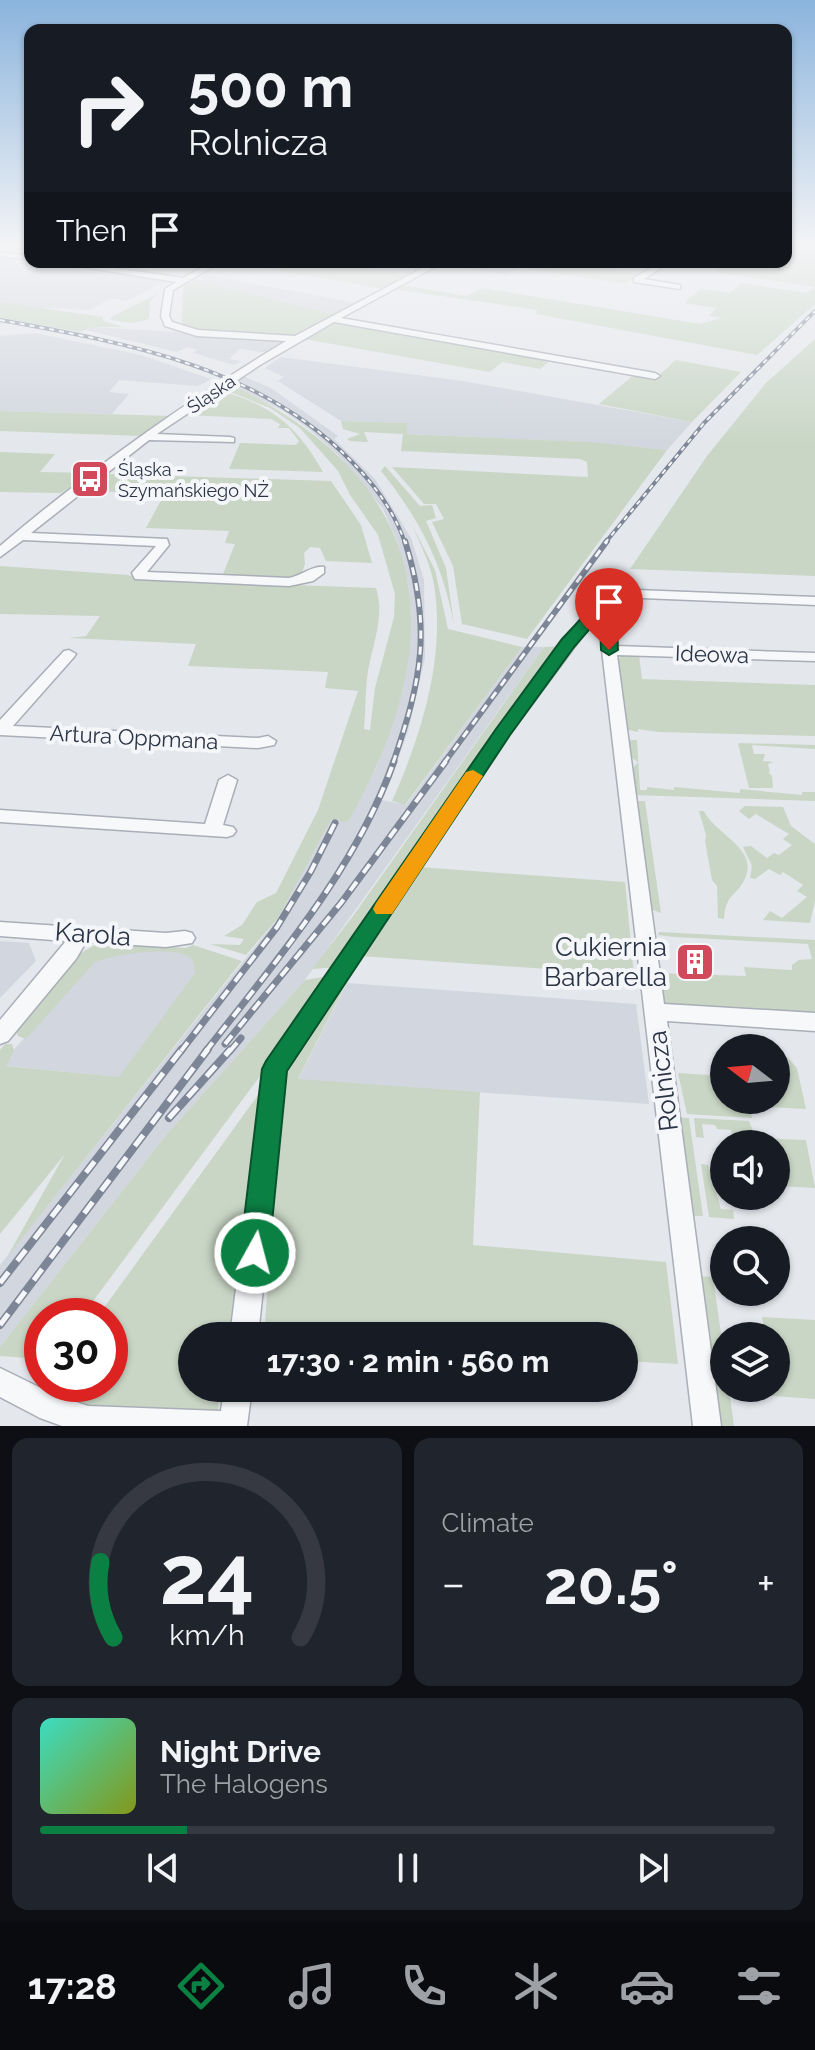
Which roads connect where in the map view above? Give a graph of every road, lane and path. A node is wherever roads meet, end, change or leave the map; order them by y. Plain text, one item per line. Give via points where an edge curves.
1 (165, 312) edge
2 (347, 312) edge
3 (333, 319) junction
4 (296, 339) junction
5 (655, 376) dead end
6 (149, 437) junction
7 (230, 440) dead end
8 (19, 536) junction
9 (0, 553) edge
10 (319, 570) dead end
11 (815, 601) edge
12 (610, 602) junction
13 (609, 650) junction
14 (69, 654) dead end
15 (815, 657) edge
16 (0, 730) edge
17 (268, 741) dead end
18 (228, 780) dead end
19 (0, 816) edge
20 (0, 929) edge
21 (81, 933) junction
22 (185, 938) dead end
23 (655, 1012) junction
24 (815, 1022) edge
25 (0, 1035) edge
26 (246, 1322) edge
27 (0, 1382) edge
28 (236, 1402) edge
29 (226, 1426) edge
30 (233, 1426) edge
31 (707, 1426) edge

1 - 4 street via 168,324 197,333
2 - 3 street, Śląska
3 - 4 street, Śląska
3 - 5 street
4 - 6 street, Śląska
6 - 7 street
6 - 8 street, Śląska
8 - 9 street, Śląska
8 - 10 street via 159,541 163,545 140,576 289,582
11 - 12 street
12 - 13 street, Rolnicza
12 - 26 street via 594,611 511,720 275,1069
13 - 15 street, Ideowa
13 - 23 street, Rolnicza
14 - 16 street
16 - 17 street, Artura Oppmana
18 - 19 street via 220,830
20 - 21 street, Karola
21 - 22 street, Karola
21 - 25 street
23 - 24 street
23 - 31 street, Rolnicza
27 - 29 street via 50,1408 88,1420
28 - 30 street

